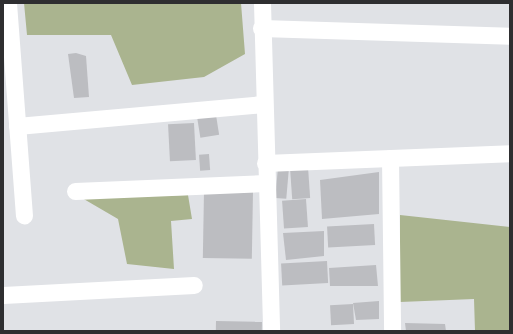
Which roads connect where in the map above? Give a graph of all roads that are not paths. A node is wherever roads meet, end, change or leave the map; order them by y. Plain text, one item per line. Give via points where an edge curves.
1 (8, 3) edge
2 (262, 3) edge
3 (261, 28) junction
4 (510, 36) edge
5 (263, 104) junction
6 (18, 126) junction
7 (510, 153) edge
8 (390, 158) junction
9 (265, 163) junction
10 (265, 183) junction
11 (75, 191) dead end
12 (24, 215) dead end
13 (194, 285) dead end
14 (3, 295) edge
15 (271, 331) edge
16 (392, 331) edge

1 - 6 street
2 - 3 street
3 - 4 street
3 - 5 street
5 - 6 street
5 - 9 street
6 - 12 street
7 - 8 street
8 - 9 street
8 - 16 street
9 - 10 street
10 - 11 street
10 - 15 street
13 - 14 street

